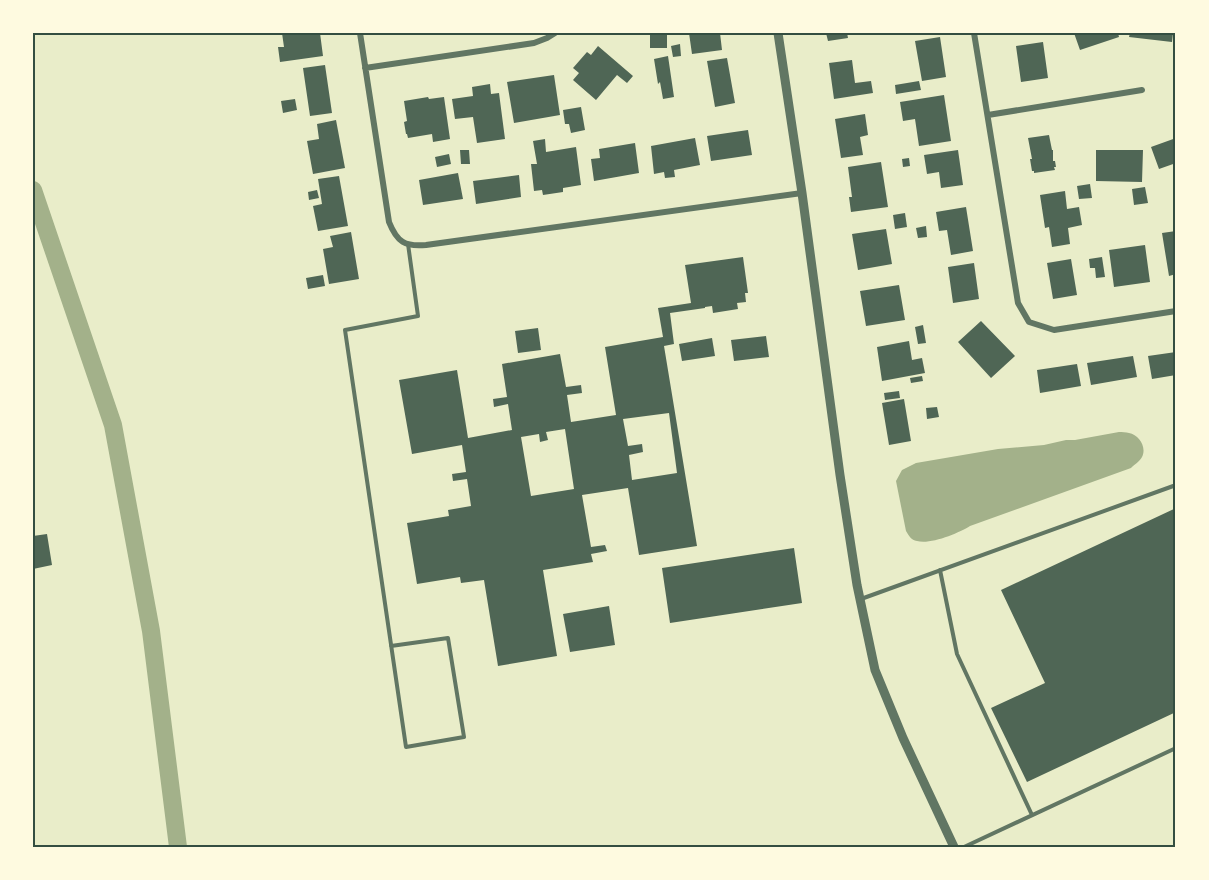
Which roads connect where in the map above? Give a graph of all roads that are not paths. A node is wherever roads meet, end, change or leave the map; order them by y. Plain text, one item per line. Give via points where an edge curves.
1 (360, 33) edge
2 (555, 33) edge
3 (778, 33) edge
4 (974, 33) edge
5 (365, 68) junction
6 (1142, 90) dead end
7 (988, 115) junction
8 (802, 193) junction
9 (408, 244) junction
10 (1176, 311) edge
11 (1176, 485) edge
12 (940, 570) junction
13 (860, 599) junction
14 (391, 646) junction
15 (1176, 748) edge
16 (1032, 815) junction
17 (954, 847) edge
18 (964, 847) edge

1 - 5 street
2 - 5 street via 534,43
3 - 8 street
4 - 7 street
5 - 9 street via 389,222 396,236
6 - 7 street
7 - 10 street via 1018,303 1029,322 1054,330
8 - 9 street via 426,245
8 - 13 street
9 - 14 lane via 418,316 345,330
11 - 12 lane
12 - 13 lane
12 - 16 lane via 957,654
13 - 17 street via 875,670
14 - 14 lane via 406,747 464,737 448,638
15 - 16 lane
16 - 18 lane

